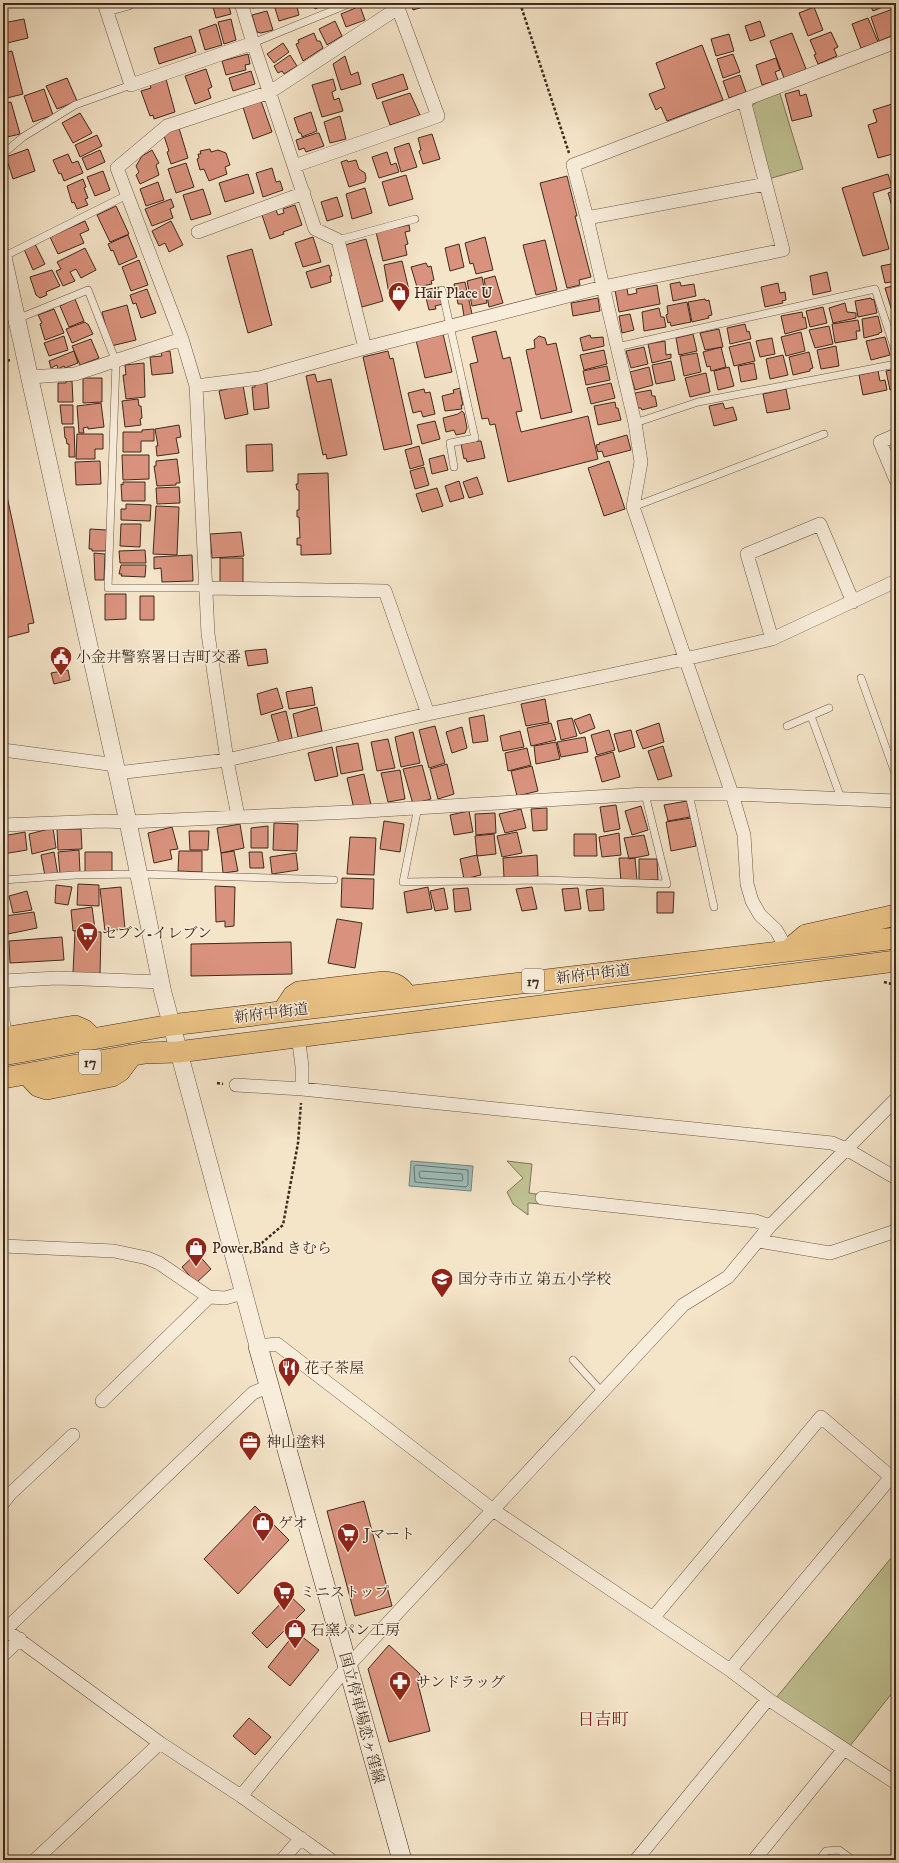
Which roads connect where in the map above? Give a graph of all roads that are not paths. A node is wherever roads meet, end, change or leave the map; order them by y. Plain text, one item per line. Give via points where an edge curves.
1 (128, 3) edge
2 (241, 3) edge
3 (351, 3) edge
4 (106, 6) edge
5 (896, 42) edge
6 (253, 43) junction
7 (131, 85) junction
8 (270, 92) junction
9 (744, 100) junction
10 (3, 154) edge
11 (294, 166) junction
12 (766, 184) junction
13 (304, 193) junction
14 (127, 195) junction
15 (587, 218) junction
16 (415, 219) dead end
17 (198, 232) dead end
18 (338, 240) junction
19 (3, 257) edge
20 (603, 287) junction
21 (442, 290) dead end
22 (17, 319) junction
23 (450, 326) junction
24 (182, 339) junction
25 (617, 347) junction
26 (365, 348) junction
27 (896, 353) edge
28 (116, 362) junction
29 (896, 364) edge
30 (30, 378) junction
31 (196, 386) junction
32 (635, 423) junction
33 (824, 434) dead end
34 (896, 435) edge
35 (454, 467) dead end
36 (896, 480) edge
37 (633, 507) junction
38 (896, 581) edge
39 (205, 588) junction
40 (853, 602) junction
41 (772, 639) junction
42 (685, 659) junction
43 (861, 678) dead end
44 (829, 708) dead end
45 (428, 714) junction
46 (811, 716) junction
47 (787, 726) dead end
48 (3, 750) edge
49 (227, 760) junction
50 (117, 769) junction
51 (896, 776) edge
52 (645, 794) junction
53 (689, 794) junction
54 (732, 794) junction
55 (841, 798) junction
56 (896, 801) edge
57 (418, 807) junction
58 (238, 816) junction
59 (128, 822) junction
60 (3, 825) edge
61 (140, 874) junction
62 (3, 880) edge
63 (334, 880) dead end
64 (714, 907) dead end
65 (896, 914) edge
66 (896, 938) edge
67 (788, 951) junction
68 (896, 961) edge
69 (161, 982) junction
70 (550, 1003) junction
71 (171, 1025) junction
72 (298, 1036) junction
73 (4, 1044) edge
74 (178, 1052) junction
75 (3, 1078) edge
76 (236, 1085) dead end
77 (302, 1089) junction
78 (896, 1099) edge
79 (846, 1149) junction
80 (896, 1178) edge
81 (542, 1198) dead end
82 (770, 1226) junction
83 (896, 1230) edge
84 (758, 1241) junction
85 (3, 1246) edge
86 (243, 1293) junction
87 (209, 1297) junction
88 (258, 1346) junction
89 (572, 1360) dead end
90 (269, 1386) junction
91 (602, 1392) junction
92 (102, 1401) dead end
93 (73, 1435) dead end
94 (3, 1503) edge
95 (493, 1510) junction
96 (653, 1618) junction
97 (4, 1629) edge
98 (20, 1639) junction
99 (3, 1655) edge
100 (348, 1666) junction
101 (730, 1670) junction
102 (768, 1699) junction
103 (160, 1743) junction
104 (844, 1749) junction
105 (896, 1784) edge
106 (241, 1796) junction
107 (301, 1838) junction
108 (35, 1860) edge
109 (282, 1860) edge
110 (331, 1860) edge
111 (402, 1860) edge
112 (636, 1860) edge
113 (755, 1860) edge
114 (819, 1860) edge
115 (853, 1860) edge

1 - 4 street
2 - 6 street
3 - 6 lane
4 - 7 street
5 - 9 street
6 - 7 street
6 - 8 street
7 - 10 lane via 76,105 23,137
8 - 11 street
8 - 11 street via 398,8 438,116
8 - 14 street via 167,126 117,168
9 - 12 street
9 - 15 street via 573,165
11 - 13 street
12 - 15 street
12 - 20 street via 783,250
13 - 17 street
13 - 18 street via 315,228
14 - 19 lane
14 - 24 street
15 - 20 street
16 - 18 lane
18 - 26 street
19 - 22 street
20 - 23 street
20 - 25 street
21 - 23 lane
22 - 28 lane via 88,290
22 - 30 street
23 - 26 street
23 - 35 lane via 474,438 450,444
24 - 28 street
24 - 31 street
25 - 27 lane via 875,289
25 - 32 street
26 - 31 street via 259,378
28 - 30 street via 75,374
28 - 39 lane via 108,588
29 - 32 lane via 698,402
30 - 50 street
31 - 39 street
32 - 37 street via 641,462
33 - 37 lane
34 - 36 street via 880,442
37 - 42 street
38 - 40 street
39 - 45 street via 385,591
39 - 49 street via 208,634
40 - 41 street
40 - 41 street via 820,524 747,554
41 - 42 street
42 - 45 street
42 - 54 street
43 - 51 lane
44 - 46 lane
45 - 49 street
46 - 47 lane
46 - 55 lane
48 - 50 street
49 - 50 street
49 - 58 street
50 - 59 street
52 - 53 street
52 - 57 street
52 - 57 lane via 667,884 542,880 403,882
53 - 54 street
53 - 64 lane
54 - 55 street
54 - 67 street via 744,835 747,884 752,901 760,915 776,930
55 - 56 street
57 - 58 street
58 - 59 street
59 - 60 street
59 - 61 street
61 - 62 lane
61 - 63 lane
61 - 69 street
65 - 67 main road via 806,935
66 - 67 main road, 新府中街道 / 17
67 - 71 main road, 新府中街道 / 17
68 - 70 main road, 新府中街道 / 17
69 - 71 street
69 - 73 street via 57,978 3,981
70 - 71 main road, 新府中街道 / 17 via 422,1005 193,1033 181,1031
70 - 72 main road, 新府中街道 / 17
71 - 73 main road, 新府中街道 / 17 via 93,1039
71 - 74 street
72 - 74 main road, 新府中街道 / 17
72 - 77 street
74 - 75 main road, 新府中街道 / 17 via 145,1052
74 - 86 street
76 - 77 street
77 - 79 street via 832,1144
78 - 79 street
79 - 80 street
79 - 82 street
81 - 82 street via 756,1221
82 - 84 street
83 - 84 street via 830,1252
84 - 91 street via 728,1277 683,1305
85 - 87 street via 114,1251 147,1258 159,1263
86 - 87 street via 225,1298
86 - 88 street
87 - 92 street
88 - 90 main road, 国立停車場恋ヶ窪線
88 - 95 street via 277,1344
89 - 91 lane
90 - 97 street via 254,1393
90 - 100 main road, 国立停車場恋ヶ窪線
91 - 95 street
93 - 94 street
95 - 96 street
95 - 100 street
96 - 101 street
96 - 101 street via 821,1417 891,1477
97 - 98 street
98 - 99 street
98 - 103 street
100 - 106 street
100 - 111 main road, 国立停車場恋ヶ窪線
101 - 102 street
102 - 104 street
102 - 112 street
103 - 106 street
103 - 108 street
104 - 105 street
104 - 113 street
106 - 107 street
107 - 109 street
107 - 110 street
114 - 115 lane via 826,1851 839,1850

